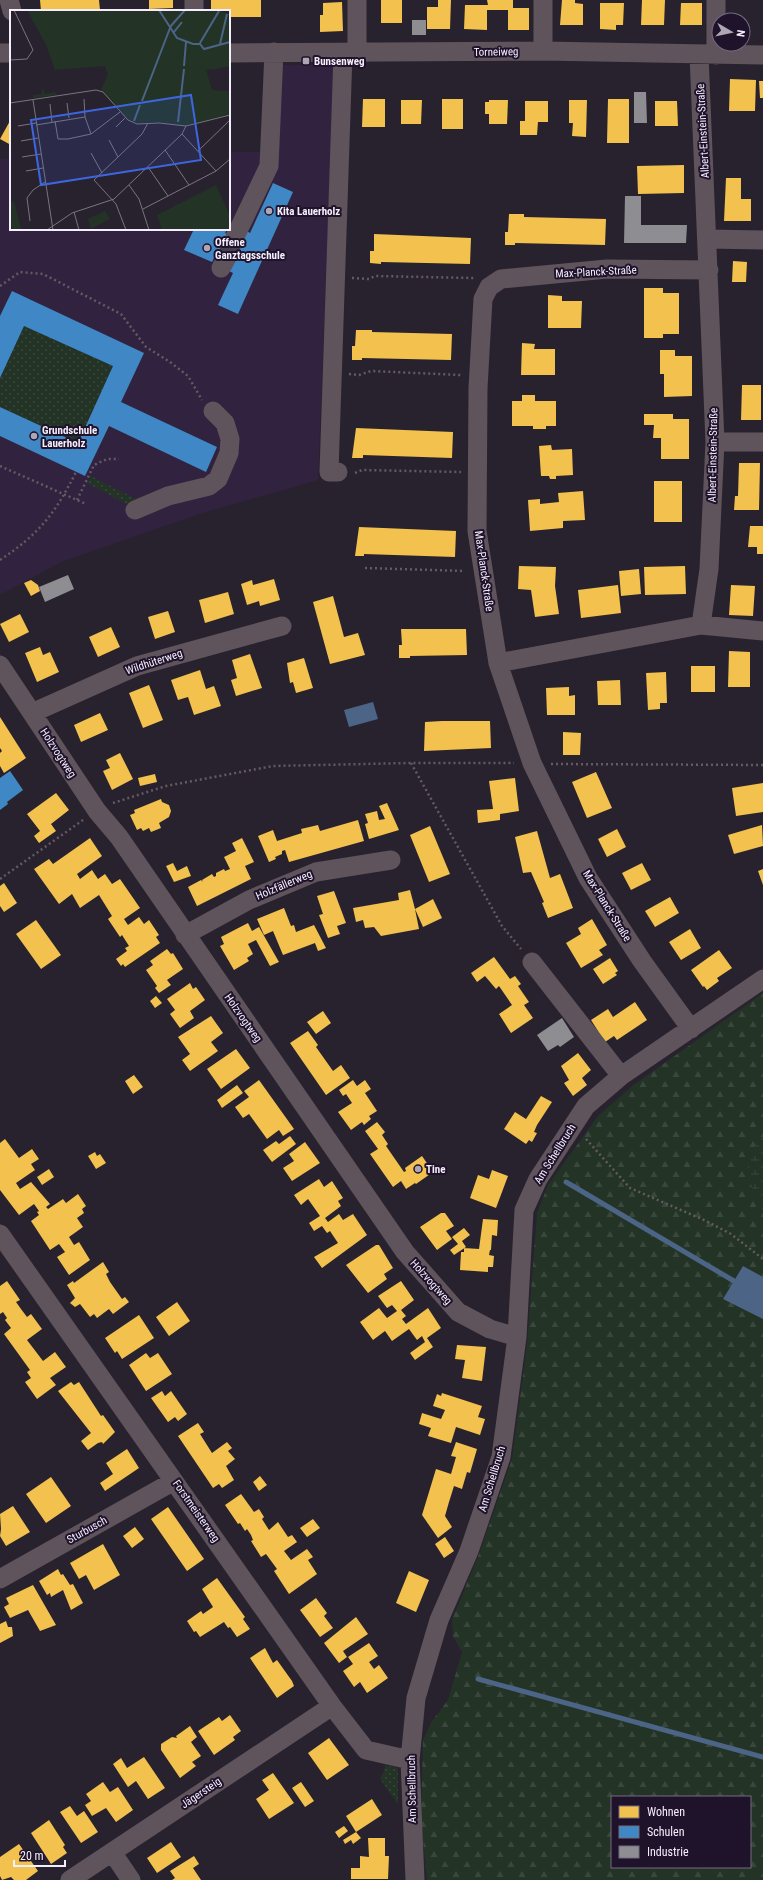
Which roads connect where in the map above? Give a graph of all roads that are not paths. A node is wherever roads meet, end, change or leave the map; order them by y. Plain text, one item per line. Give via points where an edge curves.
1 (9, 0) edge
2 (357, 0) edge
3 (543, 0) edge
4 (716, 0) edge
5 (12, 10) edge
6 (543, 51) junction
7 (274, 52) junction
8 (230, 53) edge
9 (350, 53) junction
10 (708, 55) junction
11 (763, 55) edge
12 (236, 237) tunnel mouth
13 (707, 239) junction
14 (763, 240) edge
15 (708, 270) junction
16 (213, 411) road end
17 (716, 442) junction
18 (763, 442) edge
19 (338, 472) road end
20 (135, 510) dead end
21 (701, 625) junction
22 (282, 626) dead end
23 (763, 631) edge
24 (498, 663) junction
25 (0, 665) edge
26 (32, 713) junction
27 (391, 860) dead end
28 (185, 935) junction
29 (532, 962) road end
30 (763, 979) edge
31 (691, 1029) junction
32 (621, 1076) junction
33 (0, 1234) edge
34 (7, 1257) edge
35 (517, 1337) junction
36 (174, 1481) junction
37 (0, 1579) edge
38 (332, 1706) junction
39 (410, 1760) junction
40 (112, 1852) junction
41 (70, 1880) edge
42 (131, 1880) edge
43 (415, 1880) edge

1 - 5 street
2 - 9 street
3 - 6 street
4 - 10 street, Albert-Einstein-Straße
6 - 9 street, Torneiweg
6 - 10 street, Torneiweg
7 - 8 street, Torneiweg
7 - 9 street, Torneiweg
7 - 12 street via 269,166
9 - 19 street via 336,278 329,472
10 - 11 street, Torneiweg
10 - 13 street, Albert-Einstein-Straße
13 - 14 street
13 - 15 street, Albert-Einstein-Straße
15 - 17 street, Albert-Einstein-Straße
15 - 24 street, Max-Planck-Straße via 607,269 501,279 490,287 483,299 478,376 477,531
16 - 20 street via 225,423 230,439 229,453 218,479 209,486 168,496
17 - 18 street
17 - 21 street, Albert-Einstein-Straße via 709,569
21 - 23 street
21 - 24 street
22 - 26 street, Wildhüterweg via 137,666
24 - 31 street, Max-Planck-Straße via 532,763 588,878 642,961
25 - 26 street, Holzvogtweg
26 - 28 street, Holzvogtweg via 97,811 119,837
27 - 28 street, Holzfällerweg via 316,872 249,900
28 - 35 street, Holzvogtweg via 405,1252 458,1312 490,1329
29 - 32 street
30 - 31 street, Am Schellbruch
31 - 32 street, Am Schellbruch
32 - 35 street, Am Schellbruch via 586,1106 572,1125 538,1179 524,1210
33 - 34 street, Forstmeisterweg
34 - 36 street, Forstmeisterweg
35 - 39 street, Am Schellbruch via 501,1457 469,1551 439,1620 423,1669 416,1698
36 - 37 street, Sturbusch
36 - 38 street, Forstmeisterweg
38 - 39 street, Forstmeisterweg via 366,1750
38 - 40 street, Jägersteig
39 - 43 street, Am Schellbruch
40 - 41 street, Jägersteig
40 - 42 street

